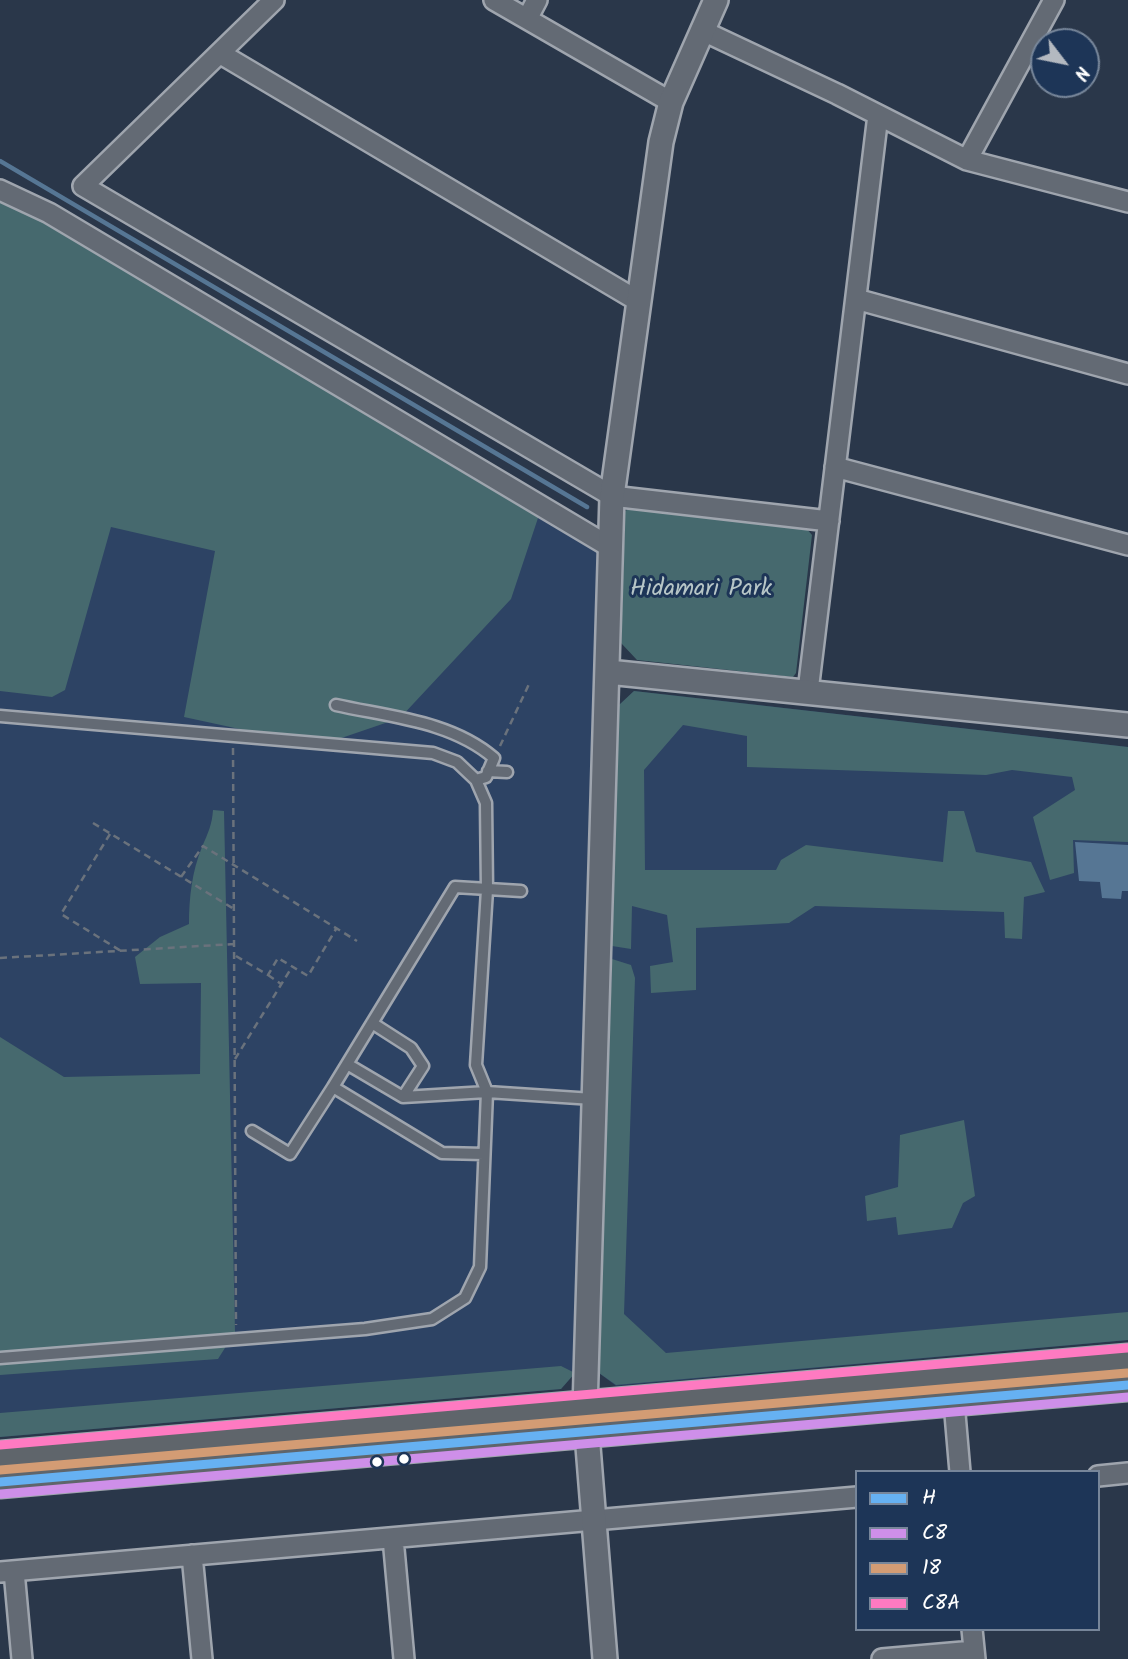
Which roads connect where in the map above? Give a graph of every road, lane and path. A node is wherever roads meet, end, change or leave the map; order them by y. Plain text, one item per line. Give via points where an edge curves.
1 (495, 0) edge
2 (537, 0) edge
3 (716, 0) edge
4 (1054, 0) edge
5 (262, 4) edge
6 (527, 19) junction
7 (701, 30) junction
8 (221, 54) junction
9 (671, 102) junction
10 (878, 115) junction
11 (967, 160) junction
12 (0, 190) edge
13 (1128, 202) edge
14 (856, 299) junction
15 (638, 300) junction
16 (1128, 374) edge
17 (835, 467) junction
18 (612, 496) junction
19 (829, 521) junction
20 (1128, 545) edge
21 (610, 547) junction
22 (608, 672) junction
23 (530, 682) dead end
24 (808, 691) junction
25 (337, 705) dead end
26 (0, 716) edge
27 (1128, 725) edge
28 (233, 738) junction
29 (494, 758) junction
30 (488, 771) junction
31 (507, 772) dead end
32 (476, 780) junction
33 (93, 823) dead end
34 (110, 834) junction
35 (234, 863) junction
36 (181, 877) junction
37 (487, 890) junction
38 (521, 891) dead end
39 (234, 909) junction
40 (336, 929) junction
41 (357, 941) dead end
42 (234, 944) junction
43 (121, 951) junction
44 (234, 955) junction
45 (0, 958) edge
46 (292, 967) junction
47 (268, 975) junction
48 (281, 984) junction
49 (372, 1023) junction
50 (235, 1059) junction
51 (348, 1064) junction
52 (333, 1087) junction
53 (486, 1093) junction
54 (403, 1097) junction
55 (594, 1100) junction
56 (252, 1131) dead end
57 (484, 1154) junction
58 (236, 1339) junction
59 (0, 1358) edge
60 (1128, 1360) edge
61 (1128, 1385) edge
62 (955, 1414) dead end
63 (585, 1420) junction
64 (0, 1457) edge
65 (960, 1470) edge
66 (1128, 1473) edge
67 (1100, 1476) edge
68 (0, 1482) edge
69 (855, 1497) edge
70 (593, 1520) junction
71 (393, 1538) junction
72 (192, 1555) junction
73 (7, 1571) edge
74 (972, 1631) edge
75 (974, 1655) edge
76 (22, 1659) edge
77 (202, 1659) edge
78 (404, 1659) edge
79 (605, 1659) edge
80 (882, 1659) edge

1 - 6 street
2 - 6 street
3 - 7 street
4 - 11 street
5 - 8 street
6 - 9 street
7 - 9 street
7 - 10 street
8 - 15 street
8 - 18 street via 83,186
9 - 15 street
10 - 11 street
10 - 14 street
11 - 13 street
12 - 21 street via 49,213
14 - 16 street
14 - 17 street
15 - 18 street
17 - 19 street
17 - 20 street
18 - 19 street
18 - 21 street
19 - 24 street
21 - 22 street
22 - 24 street
22 - 55 street
23 - 29 path
24 - 27 street
25 - 29 lane via 449,731
26 - 28 lane
28 - 32 lane via 433,753 457,762
28 - 35 path
29 - 30 lane
30 - 31 lane
30 - 32 lane via 486,777
32 - 37 lane via 486,803
33 - 34 path
34 - 36 path
34 - 43 path via 61,914
35 - 36 path via 202,846
35 - 39 path
35 - 40 path
36 - 39 path
37 - 38 lane
37 - 49 lane via 455,887
37 - 53 lane via 476,1065
39 - 42 path
40 - 41 path
40 - 46 path via 308,976
42 - 43 path
42 - 44 path
43 - 45 path
44 - 47 path
44 - 50 path
46 - 47 path via 278,958
46 - 48 path
47 - 48 path
48 - 50 path
49 - 51 lane
49 - 54 lane via 411,1048 423,1066
50 - 58 path
51 - 52 lane
51 - 54 lane
52 - 56 lane via 290,1154
52 - 57 lane via 442,1153
53 - 54 lane
53 - 55 lane
53 - 57 lane
55 - 63 street
57 - 58 lane via 480,1267 466,1298 432,1319
58 - 59 lane
60 - 63 main road
61 - 63 main road
62 - 65 street
63 - 64 main road
63 - 68 main road
63 - 70 street
66 - 67 street
69 - 70 street
70 - 71 street
70 - 79 street
71 - 72 street
71 - 78 street
72 - 73 street
72 - 77 street
73 - 76 street
74 - 75 street
75 - 80 street

